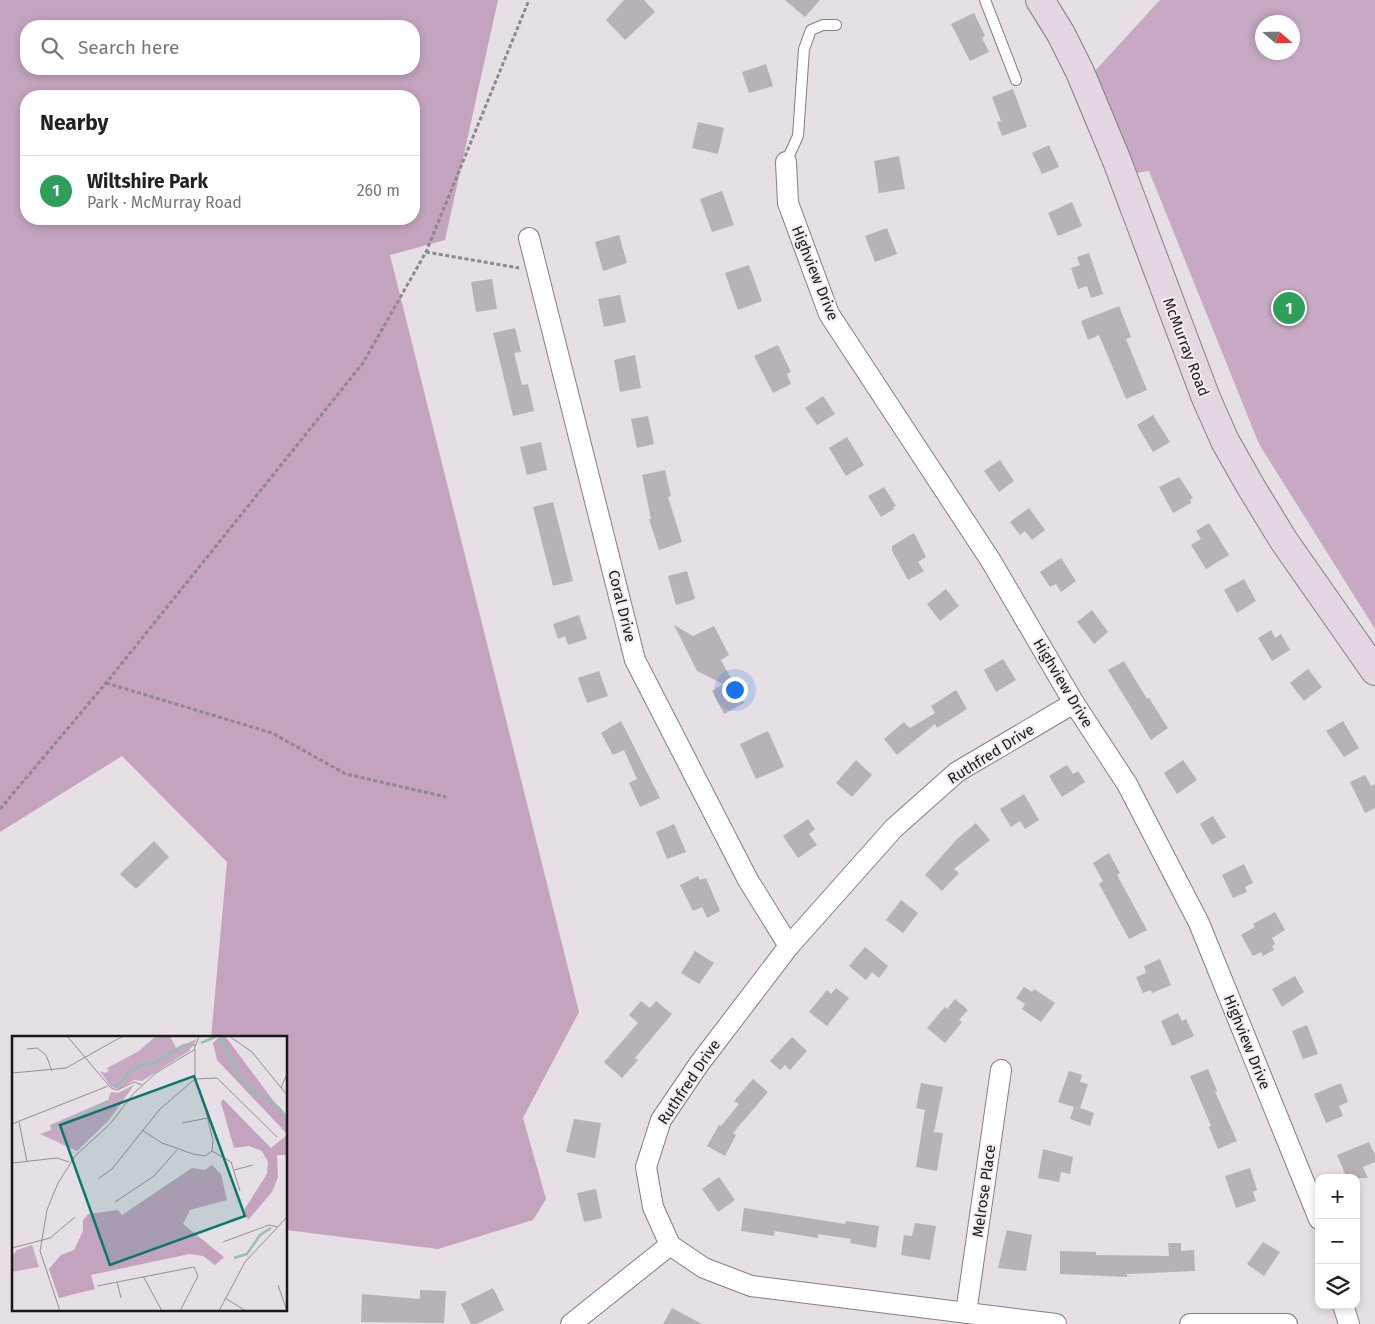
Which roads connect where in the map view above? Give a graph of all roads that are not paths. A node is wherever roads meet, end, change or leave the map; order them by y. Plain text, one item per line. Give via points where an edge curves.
1 (986, 0) edge
2 (1040, 0) edge
3 (836, 25) dead end
4 (1016, 80) dead end
5 (786, 162) joint
6 (530, 238) dead end
7 (1375, 672) edge
8 (1074, 704) junction
9 (789, 946) junction
10 (1001, 1070) dead end
11 (1319, 1219) edge
12 (670, 1244) junction
13 (1345, 1309) edge
14 (966, 1313) junction
15 (570, 1324) edge
16 (1056, 1324) edge
17 (1190, 1324) edge
18 (1287, 1324) edge
19 (1349, 1324) edge

1 - 4 lane
2 - 7 main road, McMurray Road via 1061,34 1108,139 1225,441 1284,541
3 - 5 lane via 811,30 804,49 798,136
5 - 8 street, Highview Drive via 788,203 828,314 991,561
6 - 9 street, Coral Drive via 635,660 748,880
8 - 9 street, Ruthfred Drive via 957,772 894,828
8 - 11 street, Highview Drive via 1127,784 1199,924
9 - 12 street, Ruthfred Drive via 699,1064 661,1120 646,1166 653,1207
10 - 14 street, Melrose Place
12 - 14 street via 704,1268 751,1286
12 - 15 street
13 - 19 street
14 - 16 street
17 - 18 street

